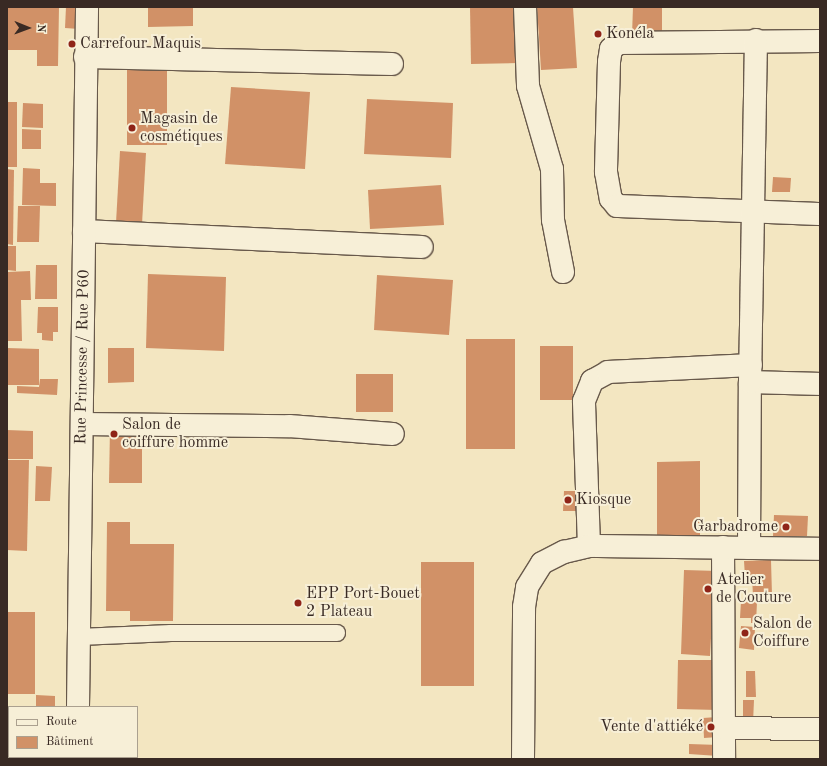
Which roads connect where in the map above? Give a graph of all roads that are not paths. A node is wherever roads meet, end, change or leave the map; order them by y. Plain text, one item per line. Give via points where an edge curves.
1 (87, 7) edge
2 (525, 7) edge
3 (756, 40) junction
4 (820, 41) edge
5 (85, 57) junction
6 (392, 64) dead end
7 (754, 212) junction
8 (820, 214) edge
9 (84, 231) junction
10 (422, 247) dead end
11 (563, 272) dead end
12 (750, 374) junction
13 (820, 384) edge
14 (82, 424) junction
15 (393, 434) dead end
16 (589, 546) junction
17 (722, 547) junction
18 (749, 548) junction
19 (820, 549) edge
20 (337, 633) dead end
21 (79, 637) junction
22 (78, 706) edge
23 (723, 728) junction
24 (820, 729) edge
25 (523, 759) edge
26 (724, 759) edge

1 - 5 street, Rue Princesse / Rue P60
2 - 11 street via 528,86 552,169 553,220
3 - 4 street
3 - 7 street
3 - 7 street via 619,43 611,49 606,172 611,199 617,206
5 - 6 street
5 - 9 street, Rue Princesse / Rue P60
7 - 8 street
7 - 12 street
9 - 10 street
9 - 14 street, Rue Princesse / Rue P60
12 - 13 street
12 - 16 street via 608,372 592,381 584,401
12 - 18 street
14 - 15 street via 281,426
14 - 21 street, Rue Princesse / Rue P60
16 - 17 street
16 - 25 street via 564,552 542,563 527,588 524,607
17 - 18 street
17 - 23 street
18 - 19 street
20 - 21 lane via 171,633
21 - 22 street, Rue Princesse / Rue P60
23 - 24 street
23 - 26 street

